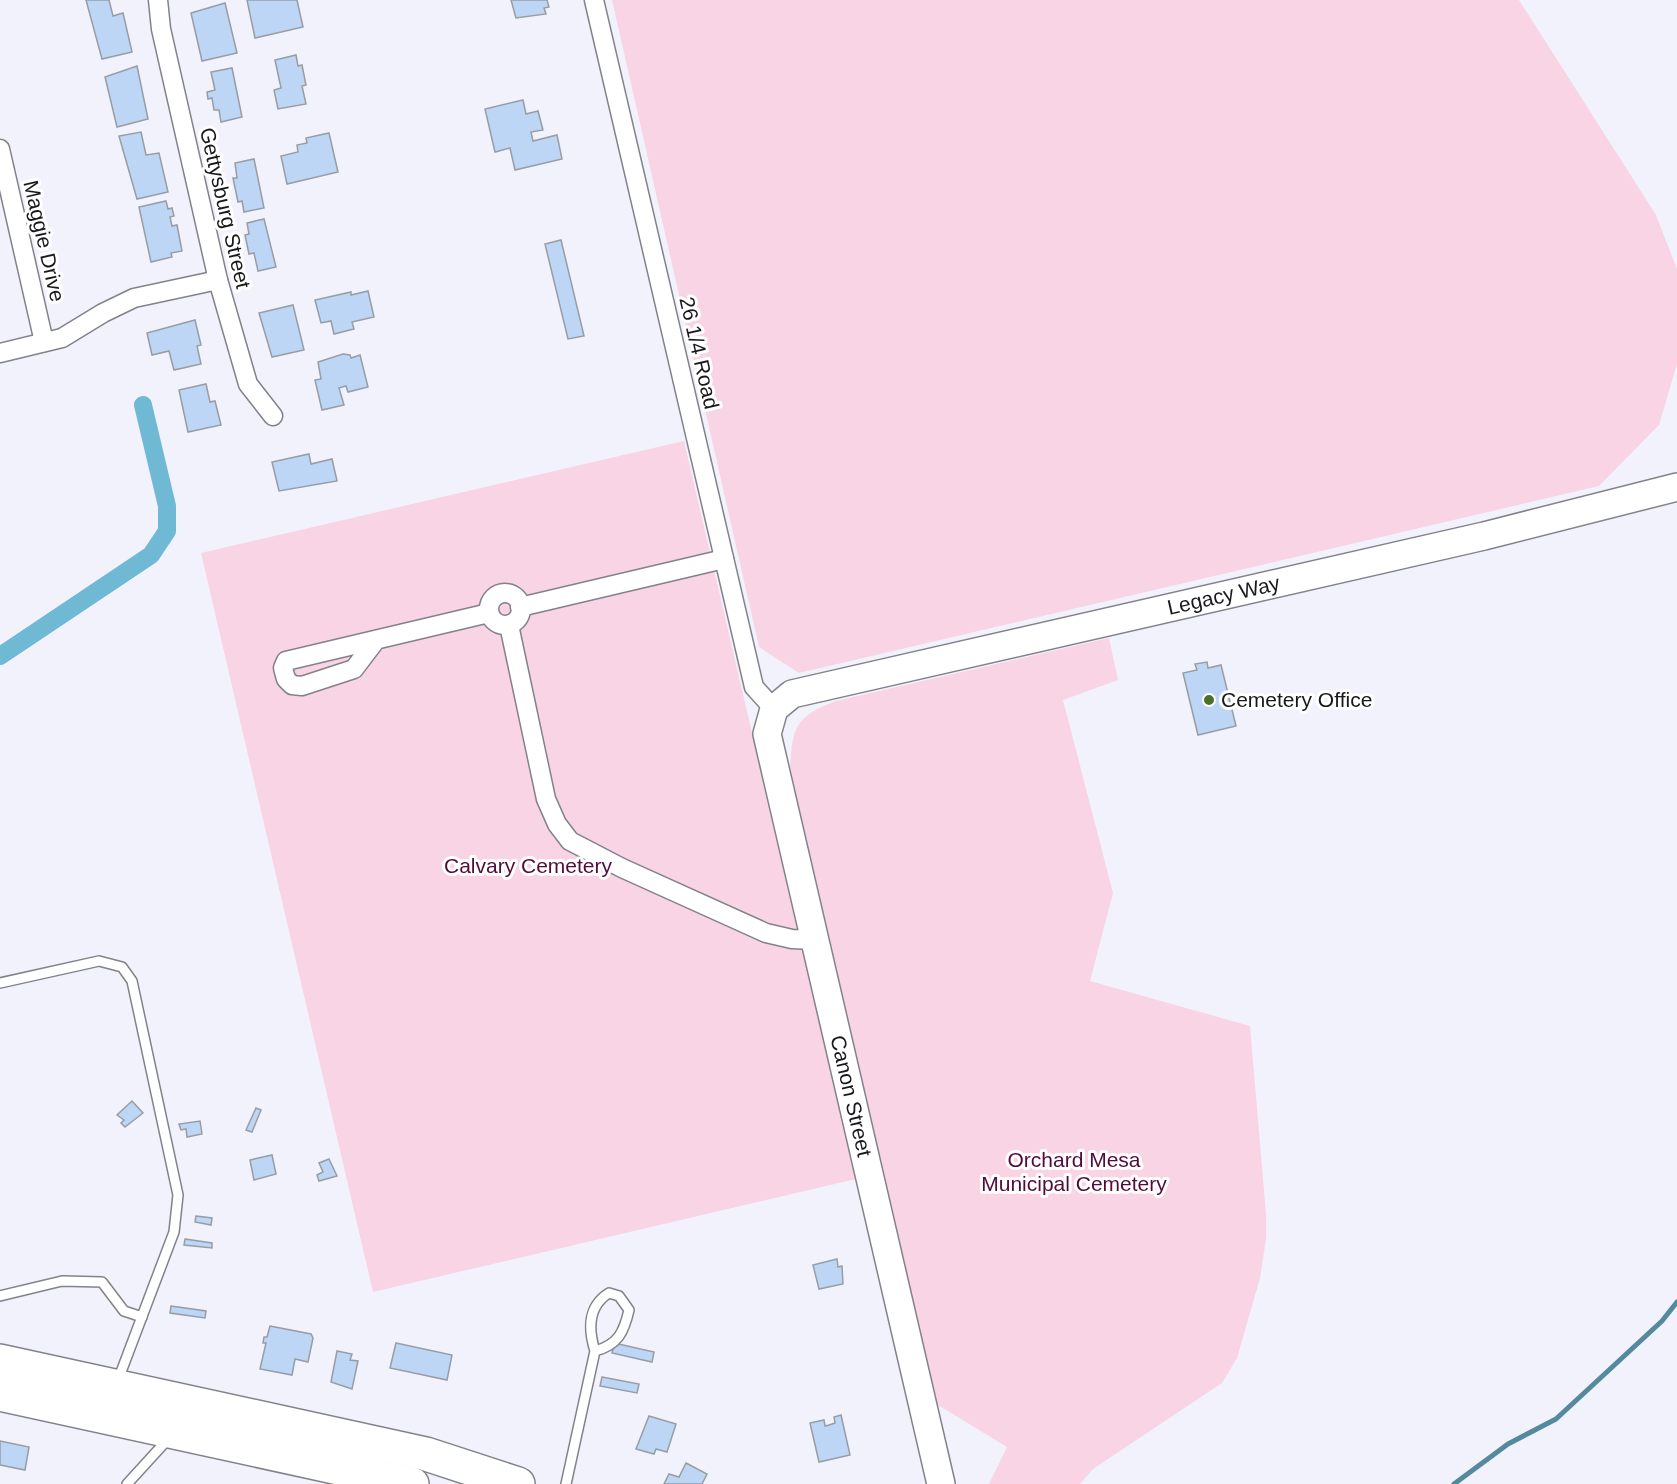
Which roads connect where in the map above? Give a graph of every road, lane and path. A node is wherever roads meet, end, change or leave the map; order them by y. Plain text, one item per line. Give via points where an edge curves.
1 (158, 0) edge
2 (594, 0) edge
3 (0, 149) edge
4 (218, 280) junction
5 (45, 342) junction
6 (0, 352) edge
7 (273, 416) dead end
8 (1677, 487) edge
9 (724, 560) junction
10 (520, 607) junction
11 (489, 613) junction
12 (509, 625) junction
13 (376, 640) dead end
14 (774, 709) junction
15 (814, 940) junction
16 (0, 983) edge
17 (0, 1296) edge
18 (142, 1317) junction
19 (595, 1351) junction
20 (0, 1361) edge
21 (107, 1390) junction
22 (0, 1394) edge
23 (178, 1415) junction
24 (420, 1472) edge
25 (127, 1484) edge
26 (518, 1484) edge
27 (566, 1484) edge
28 (941, 1484) edge

1 - 4 street, Gettysburg Street via 161,29
2 - 9 street, 26 1/4 Road
3 - 5 street, Maggie Drive
4 - 5 street via 134,298 73,333
4 - 7 street, Gettysburg Street via 248,384
5 - 6 street
8 - 14 street, Legacy Way via 1473,539 792,694
9 - 10 street
9 - 14 street, 26 1/4 Road via 754,687
10 - 11 street via 517,599 502,594 494,598
10 - 12 street via 516,621
11 - 12 street via 501,625
11 - 13 street
12 - 15 street via 546,799 570,841 766,933
14 - 15 street, Canon Street via 767,734
15 - 28 street, Canon Street
16 - 18 lane via 99,962 122,967 132,981 178,1195 174,1232
17 - 18 lane via 62,1281 102,1282 124,1311
18 - 21 lane
19 - 19 lane via 589,1332 599,1299 609,1293 620,1296 629,1310 626,1327 619,1339
19 - 27 lane
20 - 21 highway
21 - 23 highway
22 - 23 highway
23 - 24 highway
23 - 25 lane
24 - 26 highway

